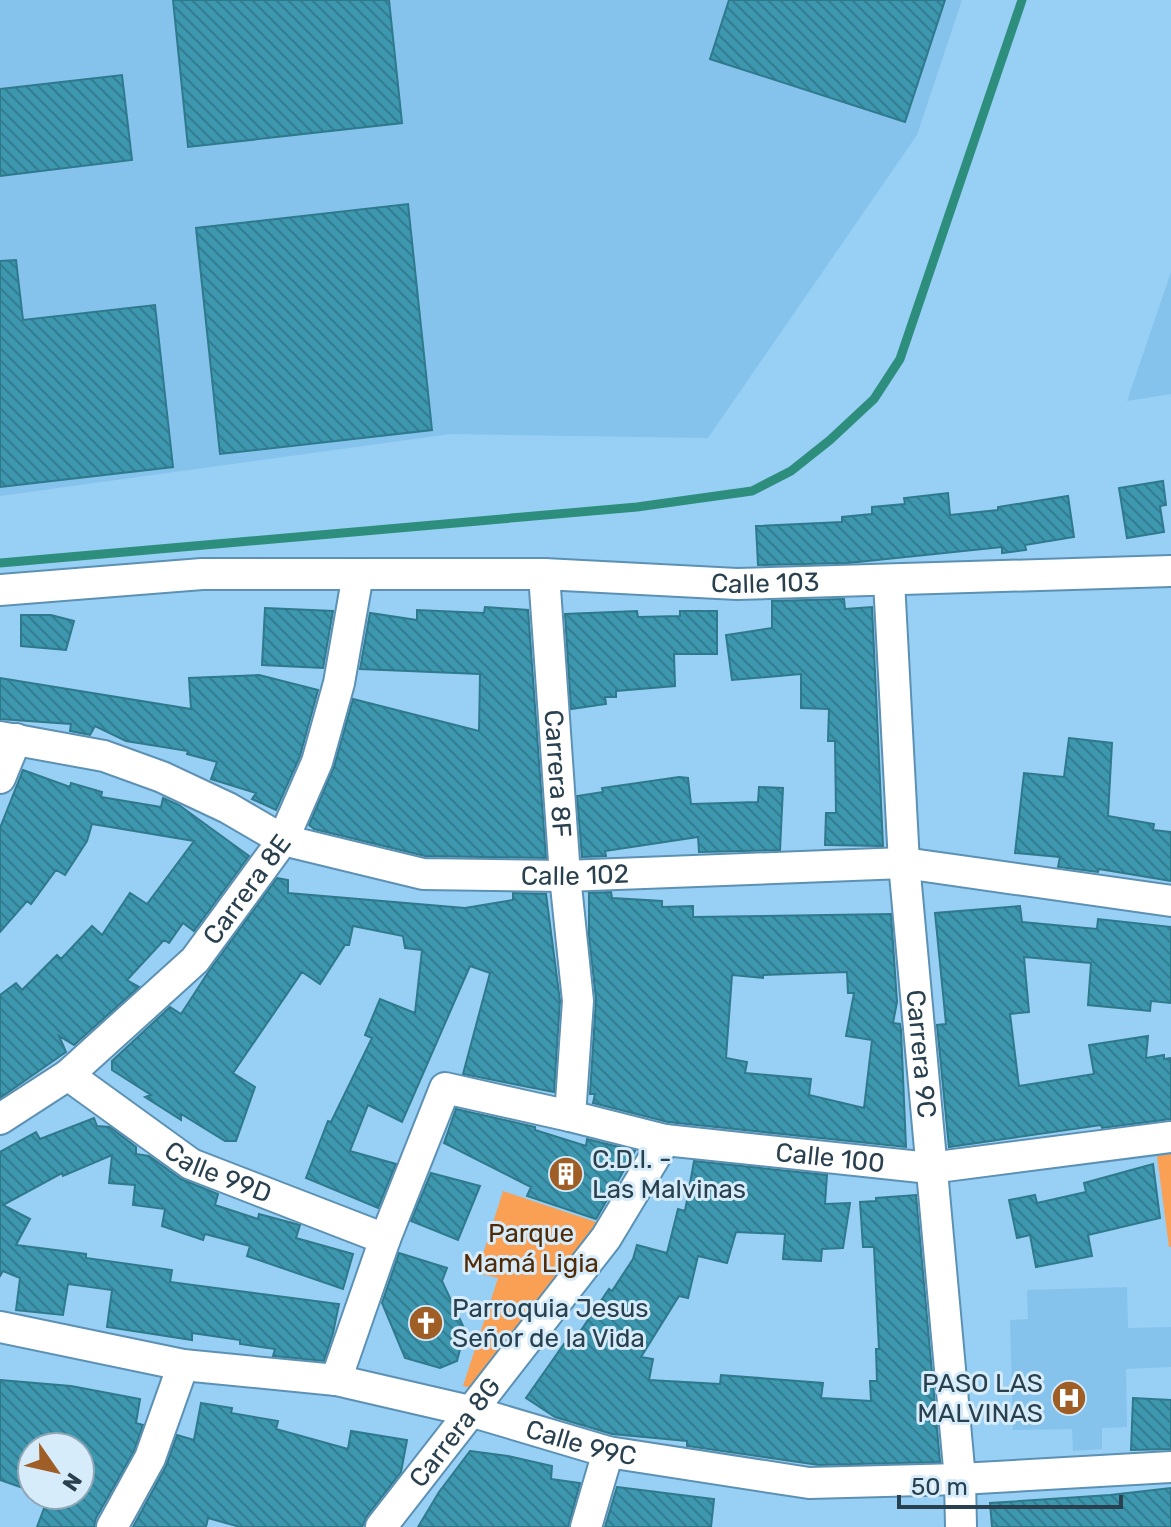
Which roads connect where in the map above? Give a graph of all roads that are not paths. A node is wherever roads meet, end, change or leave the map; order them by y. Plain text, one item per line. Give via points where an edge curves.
1 (1171, 571) edge
2 (358, 574) junction
3 (544, 574) junction
4 (889, 581) junction
5 (0, 590) edge
6 (8, 738) edge
7 (0, 778) edge
8 (283, 840) junction
9 (904, 863) junction
10 (565, 876) junction
11 (1171, 901) edge
12 (68, 1075) junction
13 (570, 1116) junction
14 (0, 1119) edge
15 (1171, 1137) edge
16 (665, 1140) junction
17 (930, 1168) junction
18 (385, 1239) junction
19 (0, 1327) edge
20 (183, 1365) junction
21 (336, 1380) junction
22 (470, 1411) junction
23 (608, 1452) junction
24 (1171, 1467) edge
25 (960, 1479) junction
26 (112, 1527) edge
27 (381, 1527) edge
28 (586, 1527) edge
29 (961, 1527) edge

1 - 4 street, Calle 103
2 - 3 street, Calle 103
2 - 5 street, Calle 103 via 202,574
2 - 8 street, Carrera 8E via 339,683 317,762
3 - 4 street, Calle 103 via 737,584
3 - 10 street, Carrera 8F
4 - 9 street, Carrera 9C
6 - 7 street
6 - 8 street, Calle 102 via 104,756 162,777
8 - 10 street, Calle 102 via 423,874
8 - 12 street, Carrera 8E via 195,960
9 - 10 street, Calle 102
9 - 11 street, Calle 102
9 - 17 street, Carrera 9C
10 - 13 street, Carrera 8F via 578,1001
12 - 14 street, Carrera 8E
12 - 18 street, Calle 99D via 191,1164
13 - 16 street, Calle 100
13 - 18 street, Calle 100 via 445,1088
15 - 17 street, Calle 100
16 - 17 street, Calle 100
16 - 22 street, Carrera 8G via 606,1238
17 - 25 street, Carrera 9C
18 - 21 street
19 - 20 street, Calle 99C
20 - 21 street, Calle 99C
20 - 26 street via 150,1458
21 - 22 street, Calle 99C
22 - 23 street, Calle 99C
22 - 27 street, Carrera 8G
23 - 25 street, Calle 99C via 809,1483
23 - 28 street
24 - 25 street, Calle 99C
25 - 29 street, Carrera 9C

